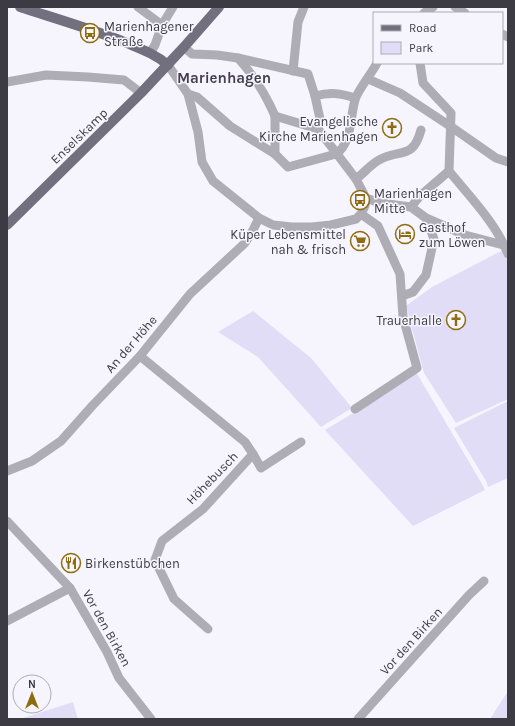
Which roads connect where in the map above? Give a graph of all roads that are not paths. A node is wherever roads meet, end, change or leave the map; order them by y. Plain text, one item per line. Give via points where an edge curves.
1 (20, 7) edge
2 (138, 7) edge
3 (173, 7) edge
4 (219, 7) edge
5 (304, 7) edge
6 (162, 25) junction
7 (184, 47) junction
8 (150, 52) junction
9 (238, 58) junction
10 (376, 64) edge
11 (420, 64) edge
12 (168, 65) junction
13 (292, 71) junction
14 (368, 79) junction
15 (7, 82) edge
16 (141, 93) junction
17 (188, 94) junction
18 (315, 96) junction
19 (355, 98) junction
20 (275, 116) junction
21 (450, 126) junction
22 (318, 129) junction
23 (421, 130) dead end
24 (275, 154) junction
25 (336, 154) junction
26 (496, 158) junction
27 (508, 162) edge
28 (508, 169) edge
29 (450, 171) junction
30 (356, 179) junction
31 (366, 198) junction
32 (411, 208) junction
33 (361, 214) junction
34 (259, 218) junction
35 (426, 218) junction
36 (7, 225) edge
37 (506, 245) edge
38 (508, 254) edge
39 (402, 296) junction
40 (140, 356) junction
41 (355, 410) dead end
42 (301, 442) dead end
43 (253, 454) junction
44 (7, 471) edge
45 (7, 521) edge
46 (484, 581) dead end
47 (70, 588) junction
48 (7, 621) edge
49 (208, 629) dead end
50 (151, 719) edge
51 (358, 719) edge

1 - 8 main road
2 - 6 street
3 - 6 street
4 - 7 main road, Enselskamp
5 - 13 street via 298,22
6 - 8 street
7 - 9 street via 192,54
7 - 12 main road, Enselskamp
8 - 12 main road
9 - 13 street
9 - 20 street via 252,73 268,98
10 - 14 street
11 - 21 street via 423,83 451,113
12 - 16 main road, Enselskamp
12 - 17 street
13 - 18 street via 308,74
14 - 19 street
14 - 21 street via 400,93
15 - 16 street via 46,75 88,77 124,80
16 - 36 main road, Enselskamp
17 - 24 street via 197,97 230,126
17 - 34 street via 198,132 202,162 207,173 213,181
18 - 19 street via 329,93
18 - 22 street via 320,119
19 - 25 street via 345,145
20 - 22 street
20 - 24 street
21 - 26 street
21 - 29 street
22 - 25 street
23 - 30 street via 418,140 409,152 380,159
24 - 25 street via 288,167
25 - 30 street
26 - 27 street
26 - 28 street via 498,164
29 - 32 street via 420,196
29 - 37 street
30 - 31 street
31 - 32 street
31 - 33 street
32 - 35 street
33 - 34 street via 356,219 312,227 273,225
33 - 39 street via 382,232 400,274
34 - 40 street, An der Höhe via 244,243 190,294
35 - 37 street via 465,235
35 - 39 street via 434,239 426,275 413,292
37 - 38 street
39 - 41 street via 406,331 417,368
40 - 43 street, Höhebusch via 244,442
40 - 44 street, An der Höhe via 61,441 32,461
42 - 43 street, Höhebusch via 260,468
43 - 49 street, Höhebusch via 203,509 162,541 155,560 174,599
45 - 47 street, Vor den Birken
46 - 51 street, Vor den Birken
47 - 48 street, Vor den Birken
47 - 50 street, Vor den Birken via 119,678

